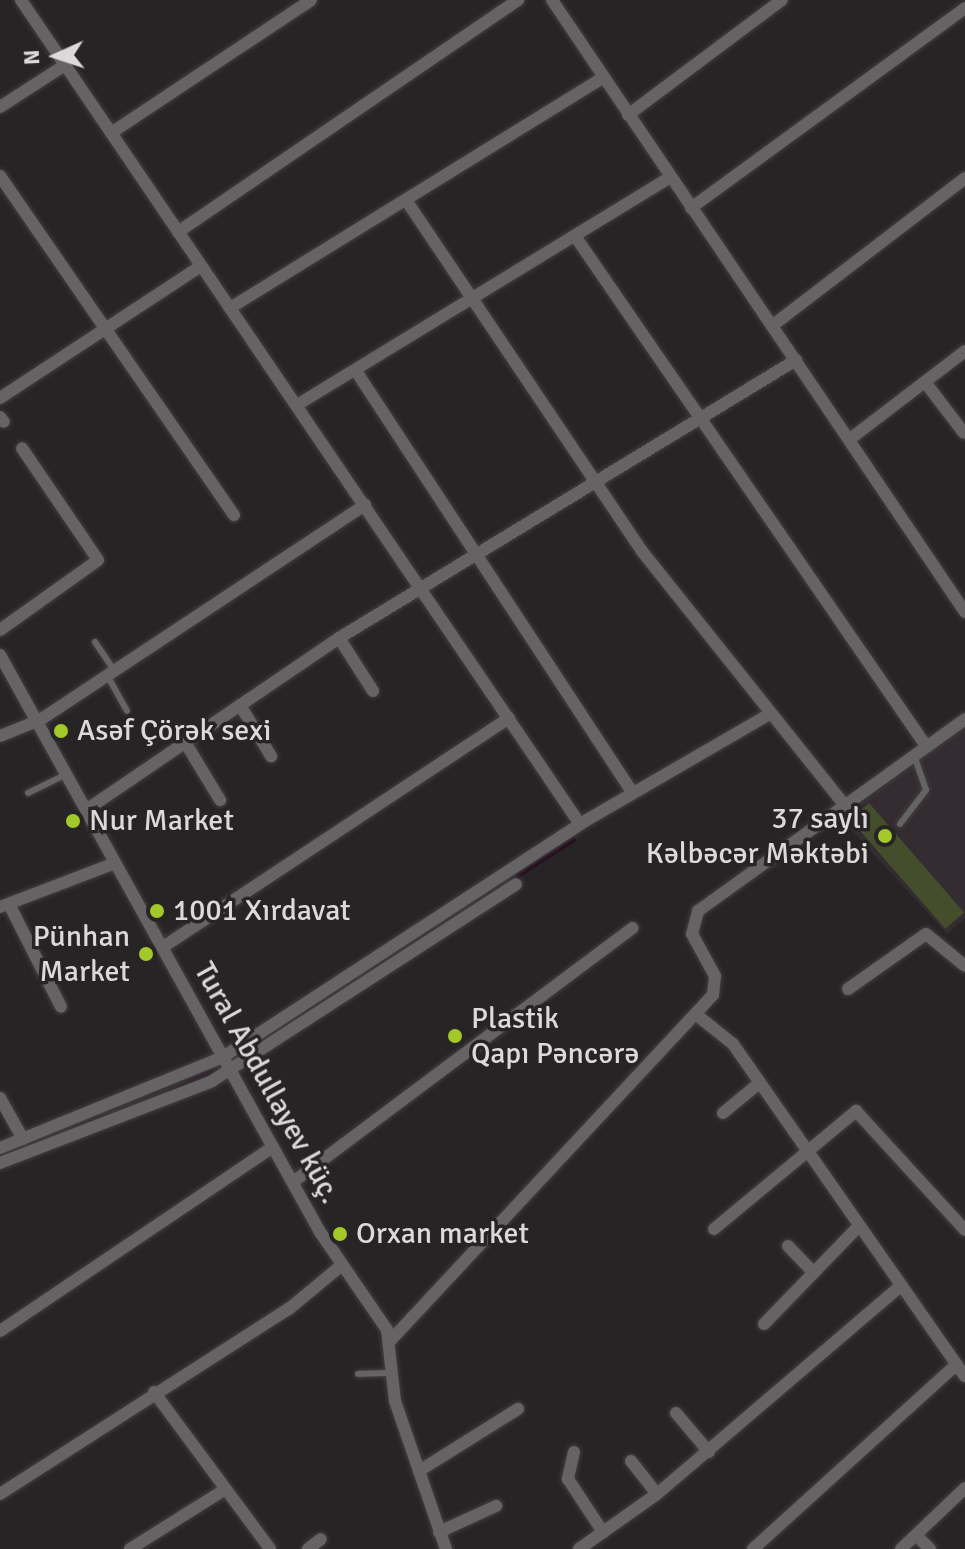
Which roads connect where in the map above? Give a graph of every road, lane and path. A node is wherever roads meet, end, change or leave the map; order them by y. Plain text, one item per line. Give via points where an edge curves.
1 (21, 0) edge
2 (311, 0) edge
3 (518, 0) edge
4 (552, 0) edge
5 (782, 0) edge
6 (965, 8) edge
7 (65, 65) junction
8 (603, 78) junction
9 (0, 107) edge
10 (628, 115) junction
11 (111, 133) junction
12 (0, 176) edge
13 (669, 178) junction
14 (965, 178) edge
15 (406, 200) junction
16 (691, 208) junction
17 (178, 232) junction
18 (575, 236) junction
19 (201, 266) junction
20 (472, 299) junction
21 (230, 308) junction
22 (773, 325) junction
23 (105, 333) junction
24 (965, 351) edge
25 (796, 360) junction
26 (356, 371) junction
27 (925, 382) junction
28 (0, 398) edge
29 (297, 405) junction
30 (697, 418) junction
31 (964, 433) edge
32 (850, 439) junction
33 (22, 448) dead end
34 (594, 480) junction
35 (365, 505) junction
36 (234, 515) dead end
37 (474, 555) junction
38 (421, 588) junction
39 (965, 612) edge
40 (0, 630) edge
41 (339, 638) junction
42 (95, 642) dead end
43 (0, 655) edge
44 (111, 673) junction
45 (373, 691) dead end
46 (240, 705) junction
47 (127, 711) dead end
48 (770, 714) junction
49 (509, 718) junction
50 (965, 719) edge
51 (40, 720) junction
52 (0, 736) edge
53 (185, 742) junction
54 (926, 746) junction
55 (914, 755) junction
56 (271, 756) dead end
57 (67, 774) junction
58 (632, 792) junction
59 (28, 793) dead end
60 (220, 800) dead end
61 (843, 803) junction
62 (86, 810) junction
63 (580, 824) junction
64 (900, 824) dead end
65 (115, 863) junction
66 (516, 884) dead end
67 (5, 906) edge
68 (633, 928) dead end
69 (163, 947) junction
70 (965, 966) edge
71 (848, 989) dead end
72 (61, 1007) dead end
73 (698, 1016) junction
74 (223, 1057) junction
75 (231, 1071) junction
76 (758, 1084) junction
77 (0, 1098) edge
78 (723, 1113) dead end
79 (23, 1139) junction
80 (273, 1147) junction
81 (0, 1148) edge
82 (806, 1152) junction
83 (0, 1163) edge
84 (293, 1182) junction
85 (857, 1228) junction
86 (714, 1229) dead end
87 (965, 1230) edge
88 (788, 1246) dead end
89 (342, 1265) junction
90 (814, 1273) junction
91 (898, 1288) junction
92 (764, 1324) dead end
93 (0, 1331) edge
94 (391, 1340) junction
95 (961, 1370) edge
96 (392, 1373) junction
97 (358, 1374) dead end
98 (154, 1392) junction
99 (518, 1409) dead end
100 (676, 1413) dead end
101 (574, 1452) dead end
102 (709, 1452) junction
103 (631, 1461) dead end
104 (419, 1471) junction
105 (965, 1488) edge
106 (224, 1490) junction
107 (0, 1494) edge
108 (657, 1494) junction
109 (496, 1506) dead end
110 (439, 1532) junction
111 (603, 1532) junction
112 (916, 1535) junction
113 (321, 1539) dead end
114 (130, 1549) edge
115 (270, 1549) edge
116 (308, 1549) edge
117 (446, 1549) edge
118 (579, 1549) edge
119 (753, 1549) edge
120 (901, 1549) edge
121 (930, 1549) edge

1 - 7 street
2 - 11 street
3 - 17 street
4 - 8 street
5 - 10 street
6 - 16 street
7 - 9 street
7 - 11 street
8 - 10 street
8 - 15 street
10 - 13 street
11 - 17 street
12 - 23 street
13 - 16 street
13 - 18 street
14 - 22 street
15 - 20 street
15 - 21 street
16 - 22 street
17 - 19 street
18 - 20 street
18 - 30 street
19 - 21 street
19 - 23 street
20 - 26 street
20 - 34 street
21 - 29 street
22 - 25 street
23 - 28 street
23 - 36 street
24 - 27 street
25 - 30 street
25 - 32 street
26 - 29 street
26 - 37 street
27 - 31 street
27 - 32 street
29 - 35 street
30 - 34 street
30 - 54 street
32 - 39 street
33 - 40 street via 98,560
34 - 37 street
34 - 48 street
35 - 38 street
35 - 44 street
37 - 38 street
37 - 58 street
38 - 41 street
38 - 49 street
41 - 45 street
41 - 46 street
42 - 44 lane
43 - 51 street, Tural Abdullayev küç.
44 - 47 lane
44 - 51 street
46 - 53 street
46 - 56 street
48 - 58 street
48 - 61 street
49 - 63 street
49 - 69 street
50 - 54 street
51 - 52 street
51 - 57 street, Tural Abdullayev küç.
53 - 60 street
53 - 62 street
54 - 55 street
55 - 61 street
55 - 64 lane via 926,790
57 - 59 lane
57 - 62 street, Tural Abdullayev küç.
58 - 63 street
61 - 73 street via 693,918 692,934 717,983
62 - 65 street, Tural Abdullayev küç.
63 - 74 street
65 - 67 street
65 - 69 street, Tural Abdullayev küç.
66 - 75 street
67 - 72 street
68 - 84 street
69 - 74 street, Tural Abdullayev küç.
70 - 71 street via 926,934
73 - 76 street via 733,1044
73 - 94 street
74 - 75 street, Tural Abdullayev küç.
74 - 79 street
75 - 80 street, Tural Abdullayev küç.
75 - 83 street
76 - 78 street
76 - 82 street
77 - 79 street
79 - 81 street
80 - 84 street, Tural Abdullayev küç.
80 - 93 street
82 - 85 street
82 - 86 street
82 - 87 street via 849,1114 861,1114
84 - 89 street, Tural Abdullayev küç.
85 - 90 street
85 - 91 street
88 - 90 street
89 - 94 street, Tural Abdullayev küç.
89 - 98 street via 290,1308
90 - 92 street
91 - 95 street
91 - 102 street
94 - 96 street
95 - 119 street
96 - 97 lane
96 - 104 street
98 - 106 street
98 - 107 street
99 - 104 street
100 - 102 street
101 - 111 street via 568,1479
102 - 108 street
103 - 108 street
104 - 110 street
105 - 112 street
106 - 114 street
106 - 115 street
108 - 111 street
109 - 110 street
110 - 117 street
111 - 118 street
112 - 120 street
112 - 121 street
113 - 116 street

